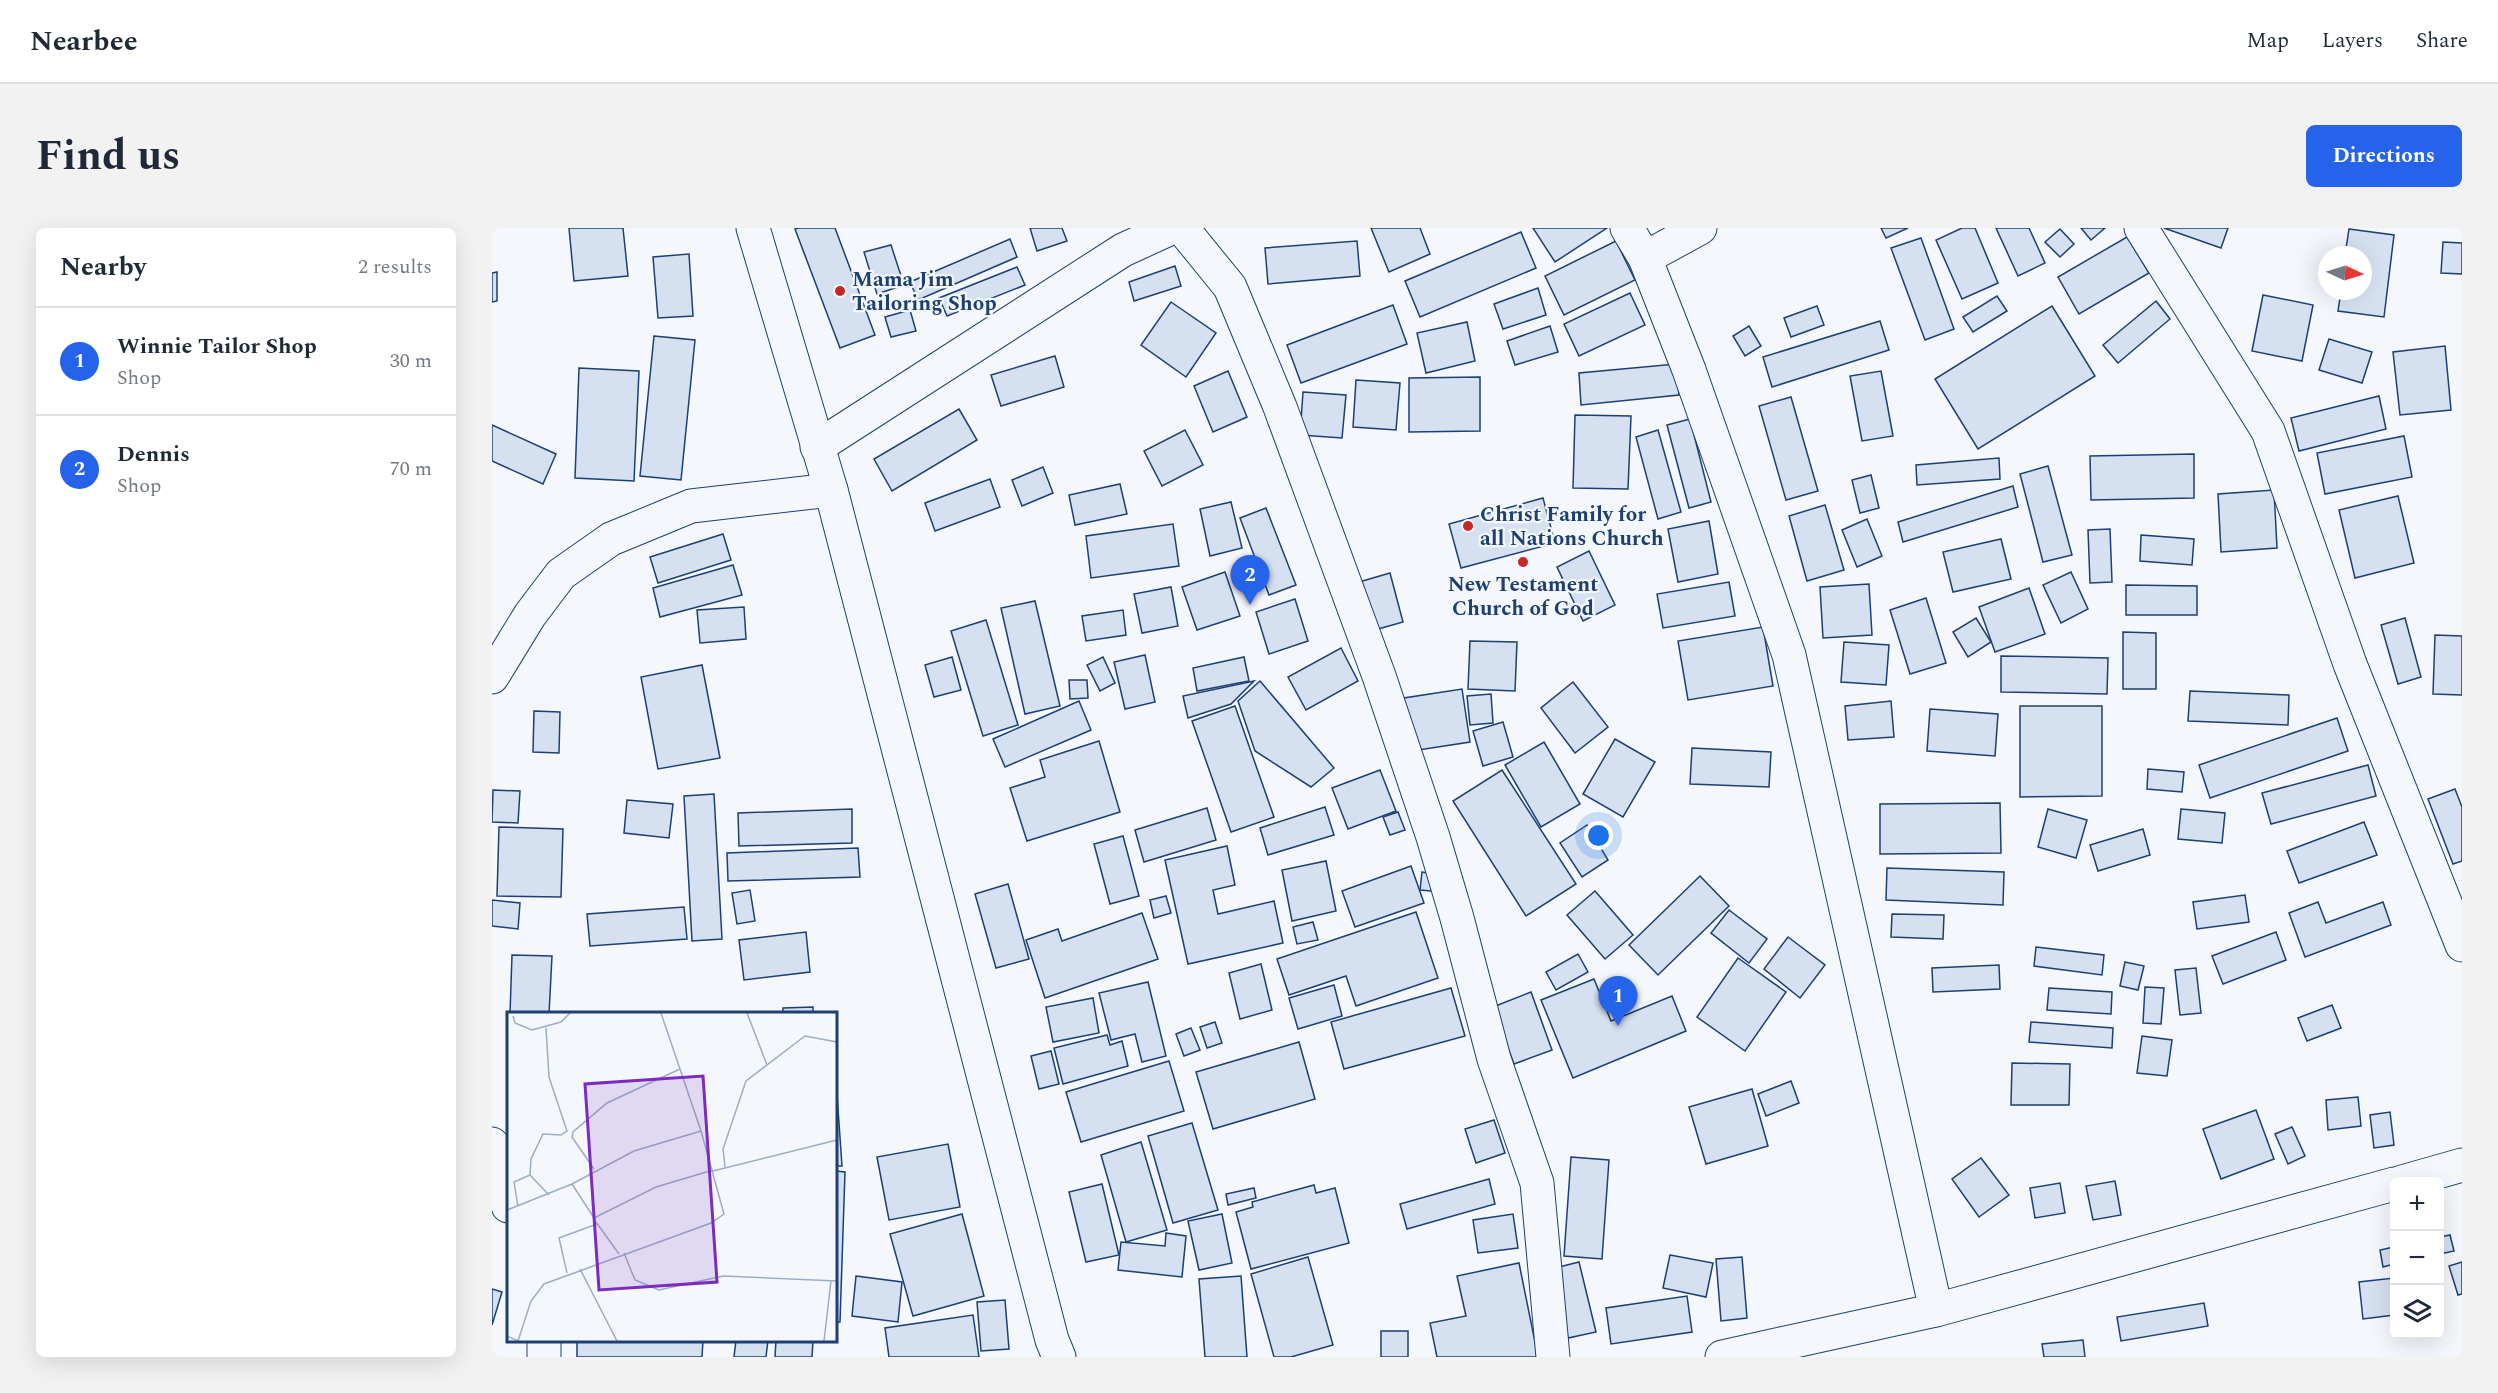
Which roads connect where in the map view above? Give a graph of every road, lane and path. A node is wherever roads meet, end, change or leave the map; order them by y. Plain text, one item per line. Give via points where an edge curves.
1 (753, 228) edge
2 (1171, 228) edge
3 (1182, 228) edge
4 (1628, 228) edge
5 (1700, 228) edge
6 (2141, 228) edge
7 (1120, 239) edge
8 (1645, 258) junction
9 (817, 447) junction
10 (831, 490) junction
11 (492, 676) edge
12 (2462, 945) edge
13 (492, 1144) edge
14 (2462, 1165) edge
15 (2420, 1177) edge
16 (2390, 1185) edge
17 (507, 1202) edge
18 (1936, 1310) junction
19 (1059, 1357) edge
20 (1553, 1357) edge
21 (1722, 1357) edge

1 - 9 street
2 - 7 street
3 - 20 street via 1230,287 1280,407 1379,676 1433,837 1494,1059 1537,1183
4 - 8 street
5 - 8 street
6 - 12 street via 2268,431 2350,664
7 - 9 street
8 - 18 street via 1703,406 1789,655
9 - 10 street
10 - 11 street via 691,506 611,539 561,574
10 - 19 street
13 - 17 street
14 - 15 street
16 - 18 street
18 - 21 street

